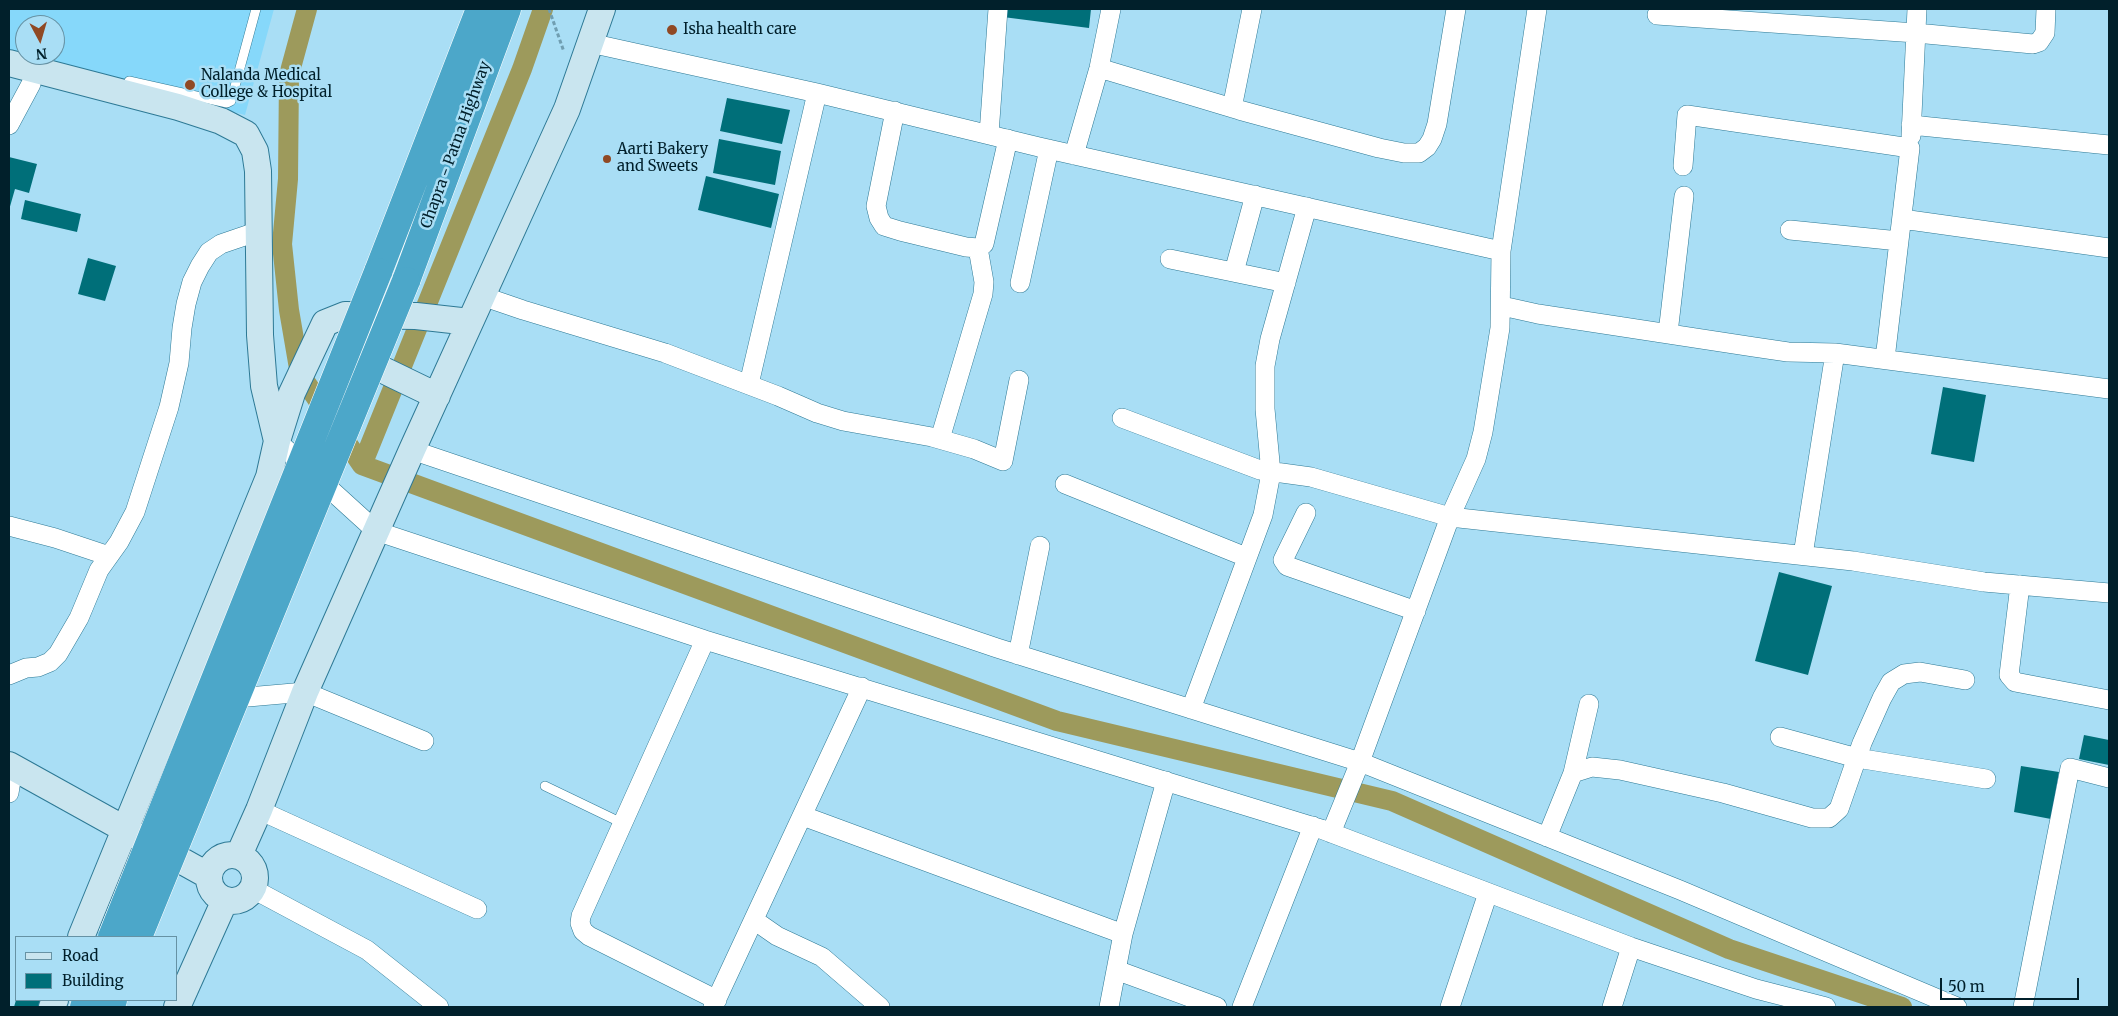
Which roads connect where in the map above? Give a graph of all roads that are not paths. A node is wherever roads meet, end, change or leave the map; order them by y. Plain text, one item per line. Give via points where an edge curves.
1 (256, 9) edge
2 (480, 9) edge
3 (507, 9) edge
4 (602, 9) edge
5 (998, 9) edge
6 (1111, 9) edge
7 (1252, 9) edge
8 (1456, 9) edge
9 (1536, 9) edge
10 (1917, 9) edge
11 (2046, 9) edge
12 (1657, 15) dead end
13 (1916, 32) junction
14 (590, 42) junction
15 (9, 63) edge
16 (1099, 68) junction
17 (115, 78) dead end
18 (20, 81) edge
19 (817, 93) junction
20 (1232, 108) junction
21 (895, 111) junction
22 (9, 125) edge
23 (1911, 125) junction
24 (989, 134) junction
25 (1008, 139) junction
26 (2109, 145) edge
27 (1910, 148) junction
28 (1048, 149) junction
29 (255, 151) junction
30 (1074, 155) junction
31 (1683, 166) dead end
32 (1254, 195) junction
33 (1684, 196) dead end
34 (1307, 207) junction
35 (1902, 219) junction
36 (1790, 230) dead end
37 (259, 231) junction
38 (1899, 241) junction
39 (978, 248) junction
40 (2109, 248) edge
41 (1501, 251) junction
42 (1170, 259) dead end
43 (381, 264) junction
44 (1234, 272) junction
45 (408, 274) junction
46 (1020, 283) dead end
47 (1286, 283) junction
48 (482, 296) junction
49 (1502, 306) junction
50 (459, 321) junction
51 (1668, 333) junction
52 (1835, 353) junction
53 (1886, 359) junction
54 (1019, 380) dead end
55 (303, 384) junction
56 (749, 384) junction
57 (2109, 389) edge
58 (437, 396) junction
59 (1122, 418) dead end
60 (940, 439) junction
61 (281, 445) junction
62 (410, 455) junction
63 (1271, 473) junction
64 (1065, 484) dead end
65 (1306, 513) dead end
66 (1450, 517) junction
67 (380, 521) junction
68 (9, 526) edge
69 (1040, 546) dead end
70 (1803, 555) junction
71 (109, 556) junction
72 (1246, 557) junction
73 (2020, 586) junction
74 (2109, 593) edge
75 (1416, 611) junction
76 (705, 640) junction
77 (1018, 655) junction
78 (9, 674) edge
79 (1964, 680) dead end
80 (862, 687) junction
81 (305, 692) junction
82 (180, 696) junction
83 (2109, 700) edge
84 (1589, 704) dead end
85 (1191, 709) junction
86 (1780, 737) dead end
87 (424, 741) dead end
88 (1858, 758) junction
89 (1358, 766) junction
90 (11, 767) edge
91 (1573, 773) junction
92 (1986, 778) dead end
93 (2109, 778) edge
94 (1166, 781) junction
95 (545, 786) dead end
96 (9, 793) edge
97 (259, 810) junction
98 (803, 816) junction
99 (622, 823) junction
100 (1313, 826) junction
101 (125, 830) junction
102 (1331, 832) junction
103 (1547, 837) junction
104 (239, 855) junction
105 (209, 876) junction
106 (253, 889) junction
107 (1488, 892) junction
108 (226, 900) junction
109 (477, 909) dead end
110 (754, 920) junction
111 (1123, 934) junction
112 (81, 936) edge
113 (112, 936) edge
114 (138, 936) edge
115 (1631, 947) junction
116 (1116, 970) junction
117 (715, 1003) edge
118 (177, 1007) edge
119 (439, 1007) edge
120 (880, 1007) edge
121 (1109, 1007) edge
122 (1217, 1007) edge
123 (1242, 1007) edge
124 (1450, 1007) edge
125 (1612, 1007) edge
126 (1826, 1007) edge
127 (1957, 1007) edge
128 (2023, 1007) edge

1 - 17 lane via 231,101 227,103
2 - 43 highway, Chapra - Patna Highway
3 - 45 highway, Chapra - Patna Highway
4 - 14 street
5 - 24 street
6 - 16 street
7 - 20 street
8 - 20 street via 1436,124 1427,147 1419,153 1378,148
9 - 41 street
10 - 13 street
11 - 13 street via 2045,32 2039,42 2033,44
12 - 13 street
13 - 23 street
14 - 19 street
14 - 48 street via 567,110
15 - 29 street via 58,71 221,121 246,134
16 - 20 street
16 - 30 street
18 - 22 street
18 - 29 street via 130,111
19 - 21 street
19 - 56 street
21 - 24 street
21 - 39 street via 878,192 876,206 879,218 884,226 900,231 966,248
23 - 26 street
23 - 27 street
24 - 25 street
25 - 28 street
25 - 39 street via 984,244
27 - 31 street via 1686,115
27 - 35 street
28 - 30 street
28 - 46 street
29 - 37 street
30 - 32 street
32 - 34 street
32 - 44 street
33 - 51 street
34 - 41 street
34 - 47 street
35 - 38 street
35 - 40 street
36 - 38 street
37 - 61 street via 264,386
37 - 71 street via 221,244 209,252 192,282 169,408 136,512
38 - 53 street
39 - 60 street via 983,294
41 - 49 street
42 - 44 street
43 - 45 highway
43 - 113 highway, Chapra - Patna Highway, bridge
44 - 47 street
45 - 114 highway, Chapra - Patna Highway, bridge
47 - 63 street via 1265,366
48 - 50 street
48 - 56 street via 665,353
49 - 51 street
49 - 66 street via 1484,432
50 - 55 street via 416,316 345,315 325,323
50 - 58 street
51 - 52 street via 1788,352
52 - 53 street
52 - 70 street
53 - 57 street
54 - 60 street via 1003,460
55 - 58 street via 329,344
55 - 61 street
56 - 60 street via 843,422
58 - 62 street
59 - 63 street
61 - 67 street
61 - 82 street
62 - 67 street
62 - 77 street
63 - 66 street via 1311,477
63 - 72 street via 1263,515
64 - 72 street
65 - 75 street via 1283,560 1287,566
66 - 70 street
66 - 75 street
67 - 76 street
67 - 81 street
68 - 71 street
69 - 77 street
70 - 73 street
71 - 78 street via 58,654 38,667
72 - 85 street
73 - 74 street
73 - 83 street via 2009,675 2014,682
75 - 89 street
76 - 80 street
76 - 99 street
77 - 85 street
79 - 88 street via 1920,672 1904,674 1891,682
80 - 94 street
80 - 98 street
81 - 82 street via 221,699
81 - 87 street
81 - 97 street
82 - 101 street
84 - 91 street
85 - 89 street
86 - 88 street
88 - 91 street via 1839,809 1829,818 1812,818 1723,793 1620,770 1592,767
88 - 92 street
89 - 102 street
89 - 103 street
90 - 96 street
90 - 101 street
91 - 103 street
93 - 128 street via 2070,768
94 - 100 street
94 - 111 street
95 - 99 lane
97 - 104 street
97 - 109 street
98 - 110 street
98 - 111 street
99 - 117 street via 581,916 583,931
100 - 102 street
100 - 123 street
101 - 105 street
101 - 112 street
102 - 107 street
103 - 127 street
104 - 105 street via 219,859
104 - 106 street via 254,869
105 - 108 street via 214,891
106 - 108 street via 246,897
106 - 119 street via 367,950
107 - 115 street
107 - 124 street
108 - 118 street
110 - 117 street
110 - 120 street via 777,936 822,957
111 - 116 street
115 - 125 street
115 - 126 street via 1764,991
116 - 121 street
116 - 122 street

